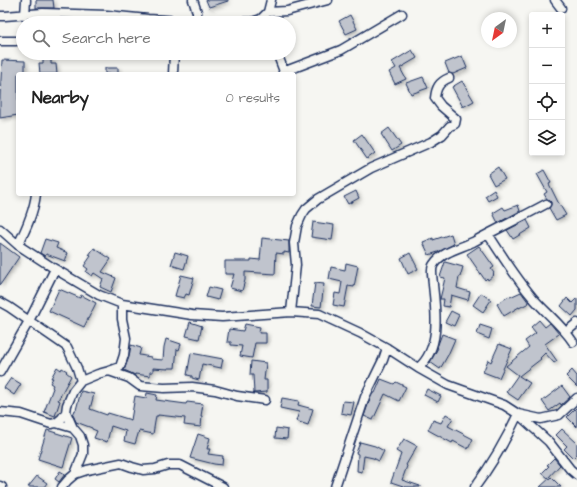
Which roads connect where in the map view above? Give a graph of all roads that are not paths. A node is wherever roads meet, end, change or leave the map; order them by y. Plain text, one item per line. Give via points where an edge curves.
1 (26, 0) edge
2 (192, 0) edge
3 (271, 0) edge
4 (328, 0) edge
5 (555, 0) edge
6 (561, 8) dead end
7 (268, 12) junction
8 (402, 14) dead end
9 (26, 15) junction
10 (0, 16) edge
11 (124, 16) edge
12 (197, 16) edge
13 (266, 16) edge
14 (0, 41) edge
15 (16, 41) dead end
16 (174, 60) edge
17 (279, 60) edge
18 (173, 72) edge
19 (284, 72) edge
20 (286, 72) edge
21 (449, 78) dead end
22 (36, 196) edge
23 (546, 204) dead end
24 (0, 229) edge
25 (488, 234) junction
26 (18, 245) junction
27 (55, 269) junction
28 (0, 302) edge
29 (122, 304) junction
30 (291, 312) junction
31 (29, 321) junction
32 (577, 323) edge
33 (566, 332) junction
34 (573, 342) dead end
35 (387, 348) junction
36 (418, 368) junction
37 (109, 371) junction
38 (0, 372) edge
39 (80, 381) junction
40 (577, 398) edge
41 (264, 400) dead end
42 (0, 412) edge
43 (66, 412) junction
44 (518, 414) junction
45 (56, 423) junction
46 (73, 428) junction
47 (75, 474) junction
48 (577, 475) edge
49 (62, 487) edge
50 (223, 487) edge
51 (335, 487) edge
52 (475, 487) edge

1 - 9 street
2 - 12 street
3 - 7 street
4 - 7 street via 287,11
5 - 6 street
7 - 13 street
8 - 20 street via 341,50
9 - 10 street
9 - 11 street via 42,13
14 - 15 street
16 - 18 street
17 - 19 street
21 - 30 street via 438,86 435,98 456,119 455,124 431,142 370,168 345,182 306,209 294,243 296,265
22 - 26 street
23 - 25 street
24 - 26 street
25 - 33 street via 532,297
25 - 36 street via 447,253 432,266 436,325 433,343 426,359
26 - 27 street
27 - 29 street via 99,295
27 - 31 street
28 - 31 street
29 - 30 street via 222,317
29 - 37 street via 126,338 124,355 120,367
30 - 35 street via 320,314
31 - 38 street
31 - 39 street via 67,347
32 - 33 street
33 - 34 street
35 - 36 street
35 - 51 street via 365,397
36 - 44 street via 448,385 504,405
37 - 39 street
37 - 41 street via 129,378 140,386 192,387
39 - 43 street via 72,391
40 - 44 street via 559,415 541,419
42 - 45 street via 21,414 51,424
43 - 45 street
43 - 46 street
44 - 48 street via 549,442
44 - 52 street via 508,435
45 - 46 street
46 - 47 street via 83,445 83,454
47 - 49 street
47 - 50 street via 121,463 143,470 180,465

